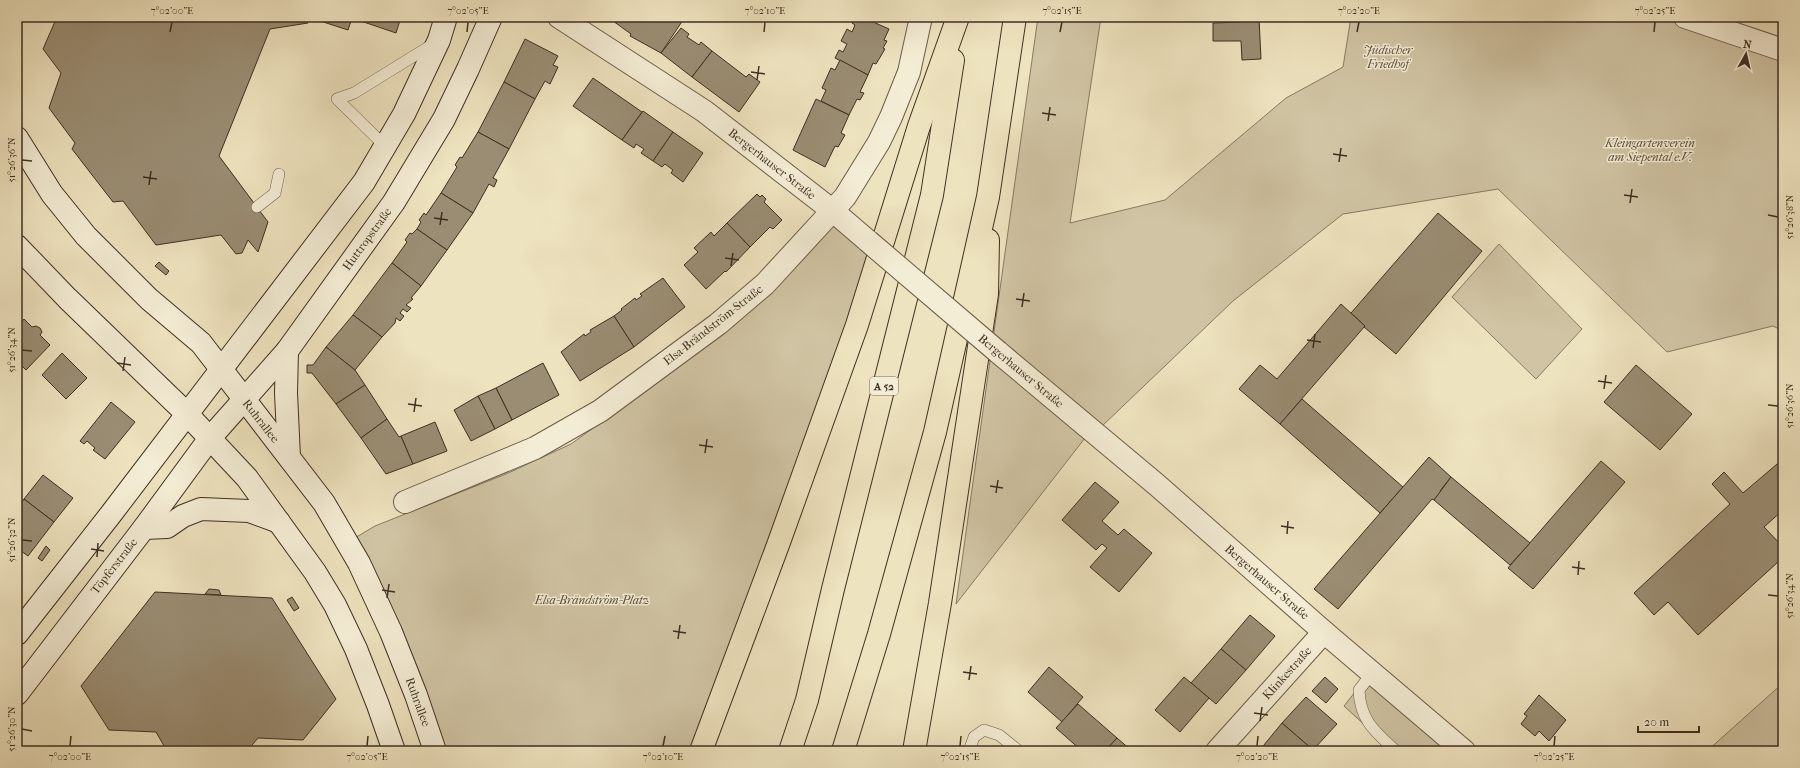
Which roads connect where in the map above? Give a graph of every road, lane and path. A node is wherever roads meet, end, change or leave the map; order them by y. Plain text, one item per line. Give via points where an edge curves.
1 (446, 17) edge
2 (491, 17) edge
3 (559, 17) edge
4 (921, 17) edge
5 (959, 17) edge
6 (1015, 17) edge
7 (1685, 17) edge
8 (439, 40) junction
9 (1783, 50) edge
10 (17, 138) edge
11 (385, 146) junction
12 (279, 174) dead end
13 (988, 197) junction
14 (256, 207) dead end
15 (833, 211) junction
16 (17, 246) edge
17 (286, 351) junction
18 (221, 368) junction
19 (245, 400) junction
20 (187, 414) junction
21 (210, 438) junction
22 (289, 457) junction
23 (405, 502) dead end
24 (278, 522) junction
25 (144, 528) junction
26 (1324, 632) junction
27 (17, 634) edge
28 (1372, 673) junction
29 (17, 694) edge
30 (394, 751) edge
31 (435, 751) edge
32 (701, 751) edge
33 (790, 751) edge
34 (843, 751) edge
35 (914, 751) edge
36 (969, 751) edge
37 (1019, 751) edge
38 (1217, 751) edge
39 (1396, 751) edge
40 (1464, 751) edge

1 - 8 main road
2 - 17 main road, Huttropstraße via 444,118 394,202
3 - 15 main road, Bergerhauser Straße via 704,111
4 - 15 main road, Elsa-Brändström-Straße via 908,72 891,118 864,167
5 - 32 highway via 919,126 857,325
5 - 33 highway, A 52 via 932,195 807,700
6 - 13 highway
7 - 9 main road
8 - 11 main road via 404,114
8 - 11 lane via 354,93 338,99
10 - 18 main road, Ruhrallee via 52,194 86,236 149,299 201,343
11 - 18 main road via 364,182
12 - 14 lane via 274,193
13 - 34 highway via 935,432 879,634
13 - 35 highway via 987,294 940,603
15 - 23 main road, Elsa-Brändström-Straße via 765,284 718,324 600,411 535,448
15 - 26 main road, Bergerhauser Straße, bridge via 1157,485
16 - 20 main road
17 - 19 main road, Huttropstraße
17 - 22 main road
18 - 19 main road, Ruhrallee
18 - 20 main road
19 - 21 main road, Huttropstraße
19 - 22 main road, Ruhrallee
20 - 21 main road
20 - 27 main road
21 - 24 main road via 248,478
21 - 25 main road, Töpferstraße
22 - 31 main road, Ruhrallee via 324,503 359,563 391,632
24 - 25 main road via 249,511 201,509 183,516 167,527
24 - 30 main road via 315,572 335,606 370,684
25 - 29 main road, Töpferstraße
26 - 28 main road, Bergerhauser Straße
26 - 38 main road, Klinkestraße
28 - 39 lane via 1358,690 1359,700 1366,721
28 - 40 main road, Bergerhauser Straße
36 - 37 lane via 974,737 984,730 999,735

